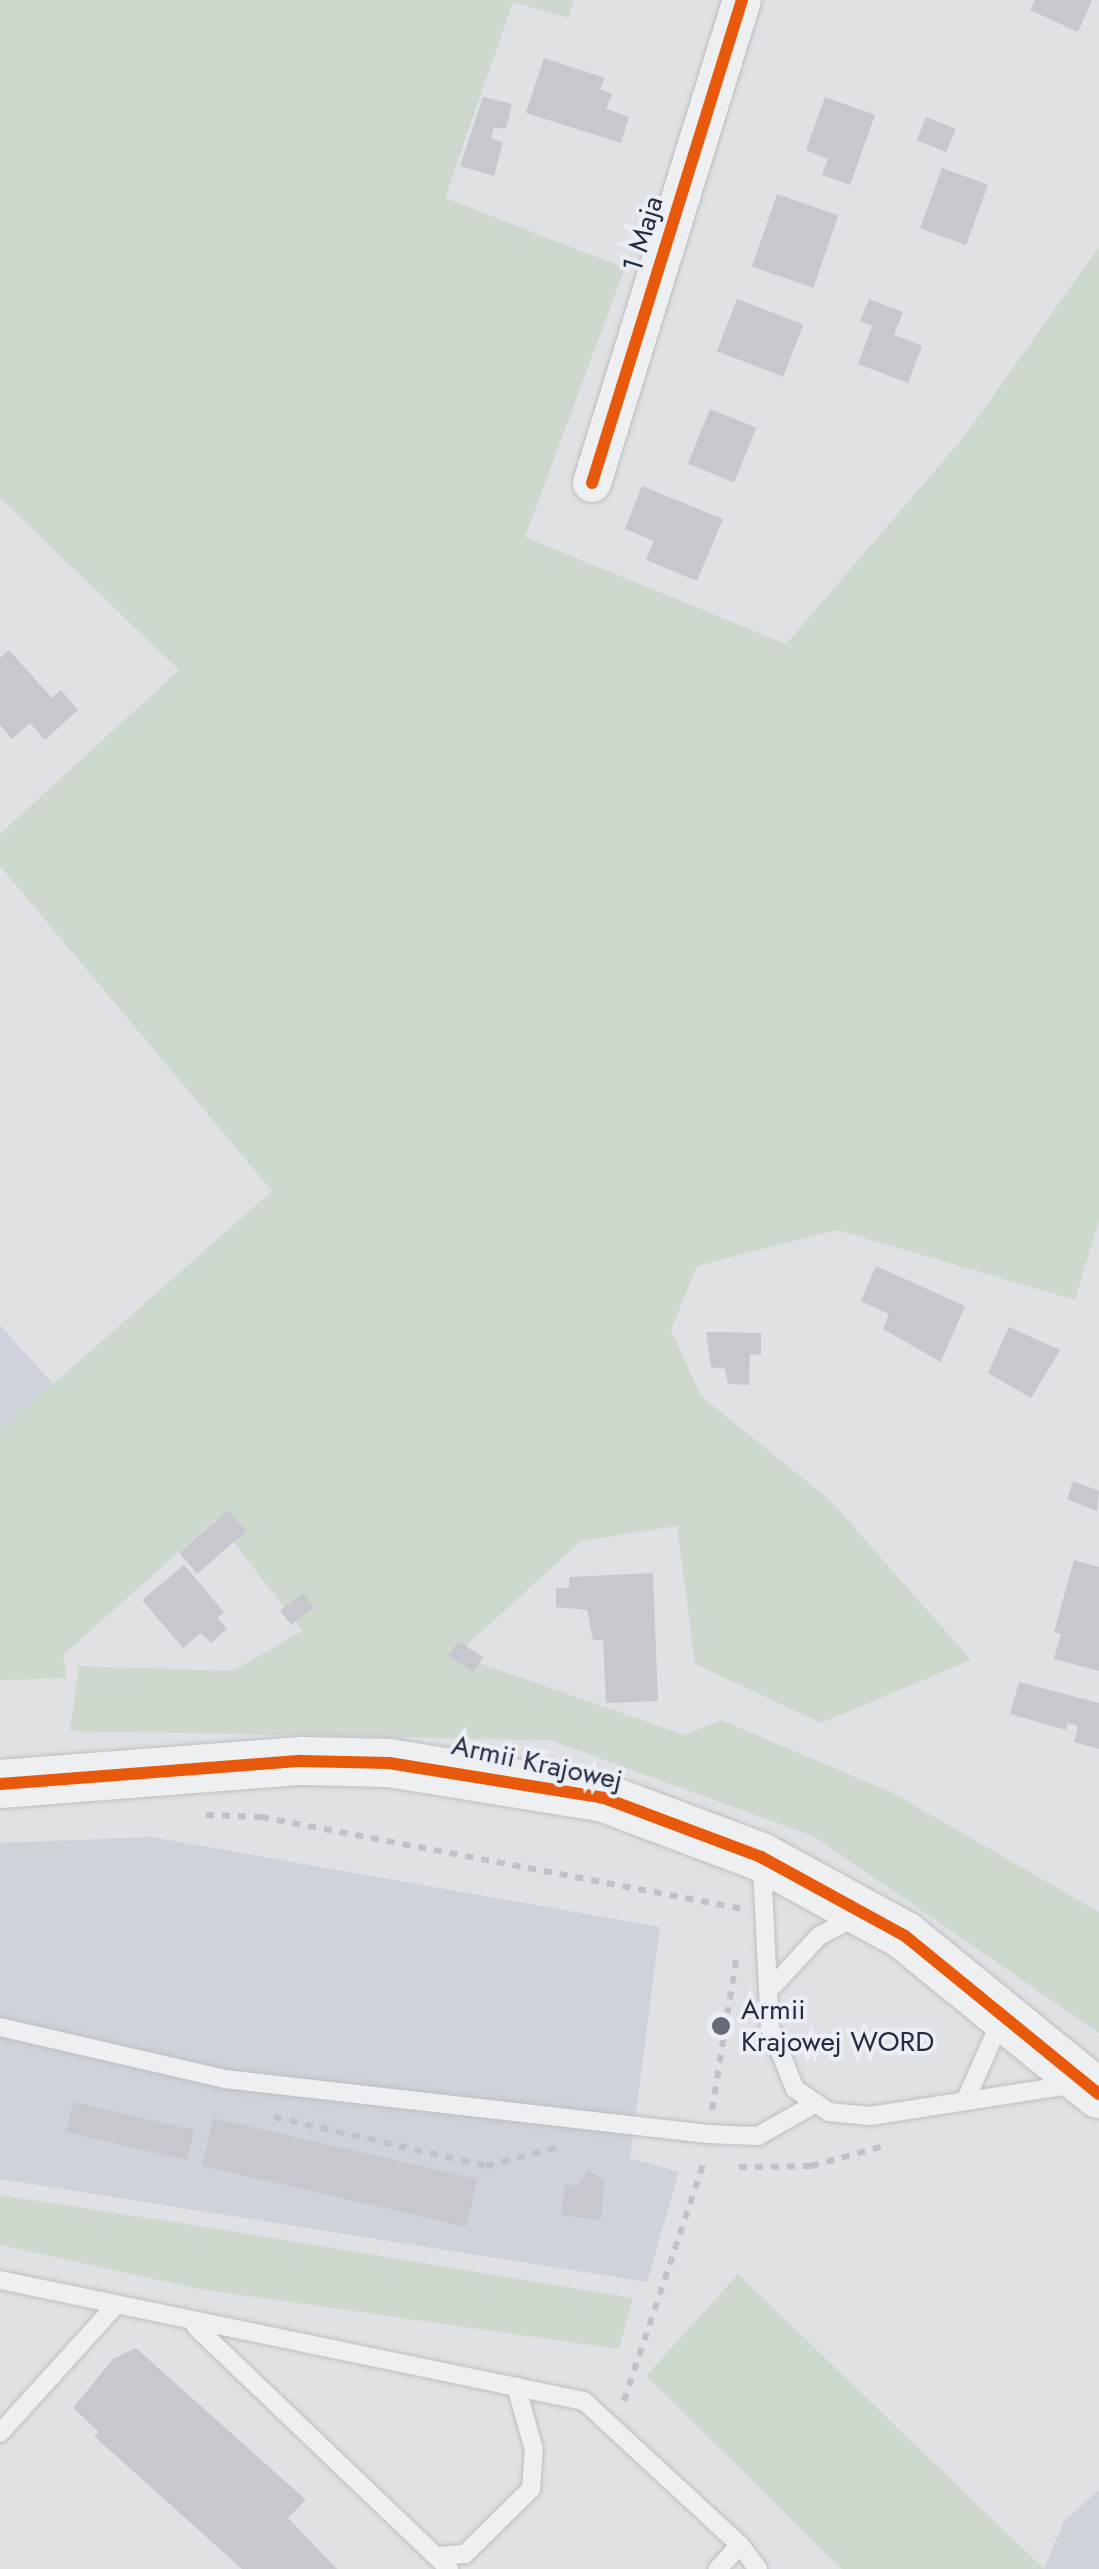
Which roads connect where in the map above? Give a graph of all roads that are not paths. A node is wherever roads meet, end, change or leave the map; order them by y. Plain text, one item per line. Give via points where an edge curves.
1 (742, 0) edge
2 (592, 483) dead end
3 (0, 1784) edge
4 (761, 1857) junction
5 (862, 1912) junction
6 (774, 1985) junction
7 (1004, 2012) junction
8 (0, 2028) edge
9 (1093, 2089) edge
10 (966, 2097) junction
11 (816, 2103) junction
12 (0, 2280) edge
13 (115, 2306) junction
14 (196, 2326) junction
15 (516, 2386) junction
16 (0, 2433) edge
17 (740, 2544) junction
18 (442, 2562) edge
19 (718, 2569) edge
20 (758, 2569) edge

1 - 2 street, 1 Maja
3 - 4 street, Armii Krajowej via 301,1761 427,1766 604,1798
4 - 5 street, Armii Krajowej
4 - 6 lane
5 - 6 lane via 818,1936
5 - 7 street, Armii Krajowej
6 - 11 lane via 770,2027 795,2089
7 - 9 street, Armii Krajowej
7 - 10 lane
8 - 11 lane via 225,2078 708,2134 758,2136
9 - 10 lane
10 - 11 lane via 870,2116
12 - 13 lane
13 - 14 lane
13 - 16 lane
14 - 15 lane
14 - 18 lane
15 - 17 lane via 584,2401
15 - 18 lane via 534,2450 531,2489 465,2554
17 - 19 lane
17 - 20 lane

